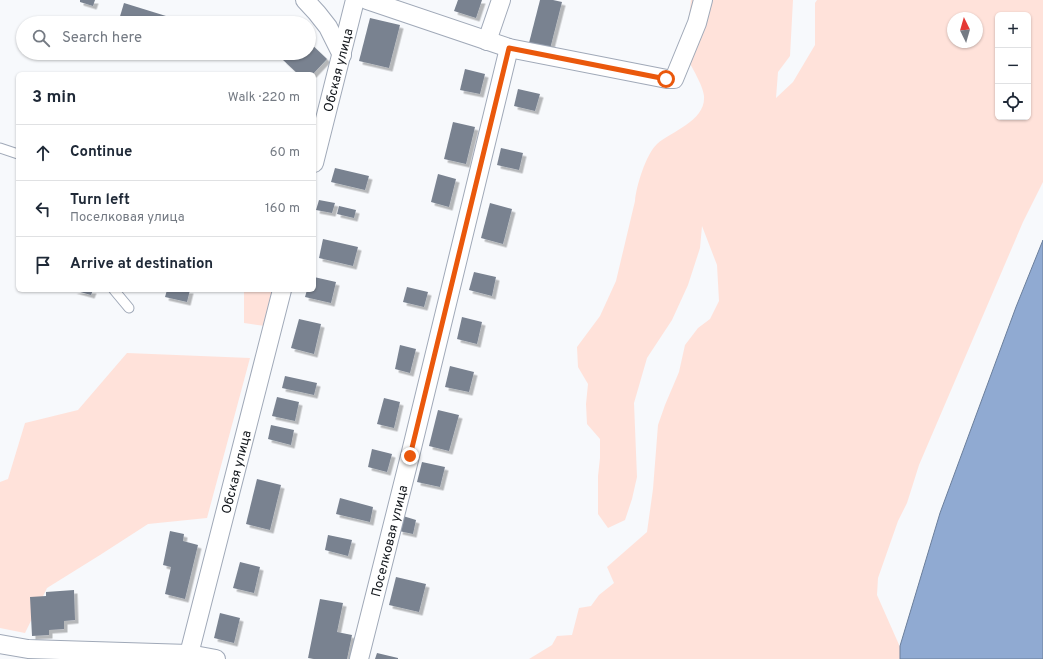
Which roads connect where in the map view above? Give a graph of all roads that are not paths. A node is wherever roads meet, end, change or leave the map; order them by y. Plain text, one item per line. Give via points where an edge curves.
1 (305, 0) edge
2 (355, 0) edge
3 (367, 0) edge
4 (501, 0) edge
5 (703, 0) edge
6 (487, 41) junction
7 (509, 48) junction
8 (342, 54) junction
9 (0, 148) edge
10 (16, 153) edge
11 (316, 155) edge
12 (116, 292) edge
13 (281, 292) edge
14 (129, 308) dead end
15 (0, 644) edge
16 (28, 654) edge
17 (69, 654) edge
18 (189, 654) junction
19 (216, 659) edge
20 (359, 659) edge

1 - 8 street via 328,27
2 - 8 street, Обская улица
3 - 6 street
4 - 6 street
5 - 7 street via 697,23 674,79
6 - 7 street
7 - 20 street, Поселковая улица
8 - 11 street, Обская улица
9 - 10 lane
12 - 14 lane
13 - 18 street, Обская улица
15 - 16 street
16 - 17 street
17 - 18 street
18 - 19 street

